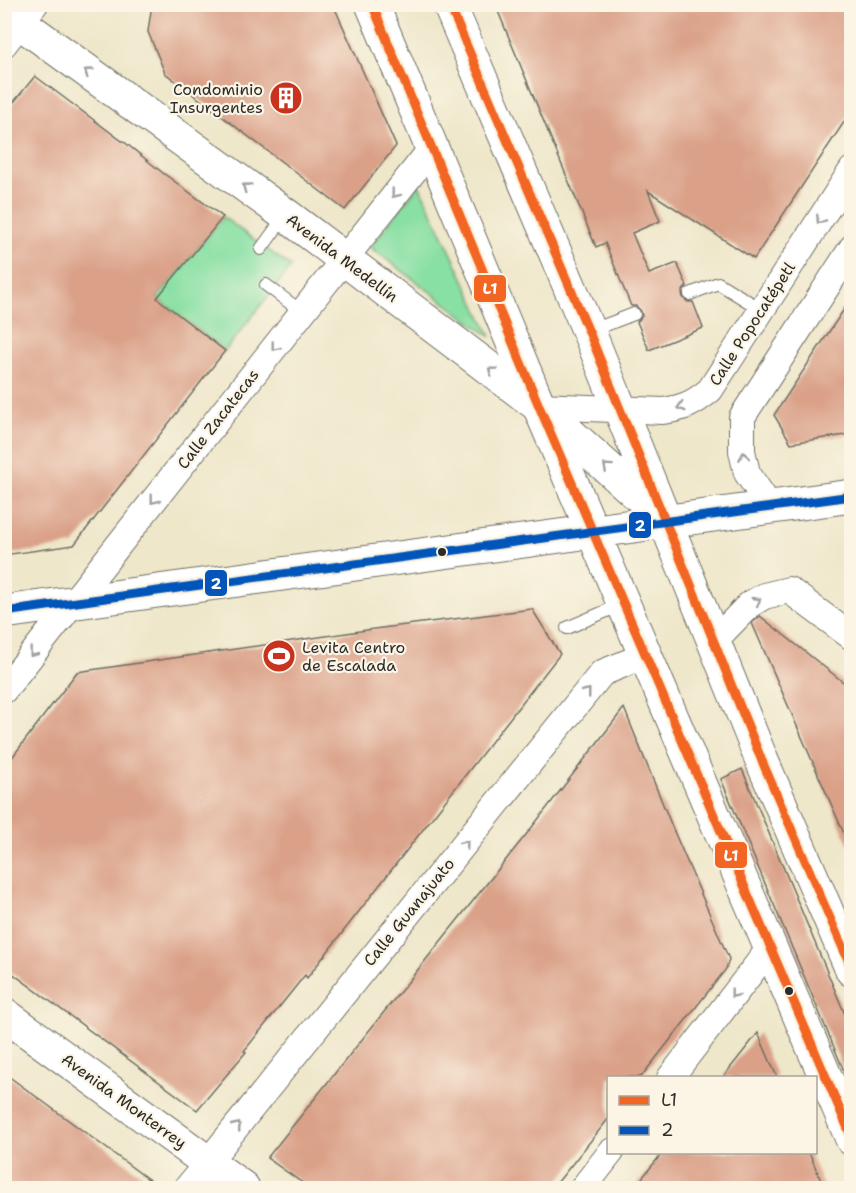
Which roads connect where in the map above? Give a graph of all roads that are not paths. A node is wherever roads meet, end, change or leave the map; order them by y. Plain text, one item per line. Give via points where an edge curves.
1 (372, 4) edge
2 (449, 4) edge
3 (16, 21) edge
4 (432, 148) junction
5 (852, 170) edge
6 (286, 215) junction
7 (852, 248) edge
8 (261, 249) dead end
9 (343, 260) junction
10 (266, 285) dead end
11 (690, 294) dead end
12 (762, 310) junction
13 (302, 312) junction
14 (634, 314) dead end
15 (589, 332) junction
16 (539, 406) junction
17 (620, 410) junction
18 (852, 496) edge
19 (770, 507) junction
20 (666, 520) junction
21 (593, 531) junction
22 (73, 603) junction
23 (624, 604) junction
24 (4, 612) edge
25 (567, 628) dead end
26 (852, 638) edge
27 (714, 641) junction
28 (646, 655) junction
29 (4, 690) edge
30 (771, 948) junction
31 (852, 970) edge
32 (4, 1014) edge
33 (671, 1076) edge
34 (852, 1139) edge
35 (609, 1154) edge
36 (208, 1163) junction
37 (187, 1188) edge
38 (243, 1188) edge
39 (583, 1188) edge

1 - 4 main road
2 - 15 main road
6 -> 3 main road, Avenida Medellín
4 -> 9 street, Calle Zacatecas
4 - 16 main road
5 -> 12 street, Calle Popocatépetl
6 - 8 lane
6 - 9 main road, Avenida Medellín
19 -> 7 street via 747,473 742,451 742,417
9 - 13 street, Calle Zacatecas
16 -> 9 main road, Avenida Medellín
10 - 13 lane
11 - 12 lane via 718,283
12 -> 17 street, Calle Popocatépetl via 710,390 698,401 675,410
13 -> 22 street, Calle Zacatecas
14 - 15 lane
15 - 17 main road
16 - 17 street, Calle Popocatépetl
20 -> 16 main road, Avenida Medellín
16 - 21 main road
17 - 20 main road
18 - 19 main road
19 - 20 main road
20 - 21 main road
20 - 27 main road
21 - 22 main road
21 - 23 main road
22 - 24 main road
22 -> 29 street, Calle Zacatecas
23 - 25 lane
23 - 28 main road
27 -> 26 street via 749,605 789,590
27 - 31 main road
28 - 30 main road
36 -> 28 street, Calle Guanajuato via 602,673
30 -> 33 street
30 - 34 main road
32 - 36 main road, Avenida Monterrey
35 - 39 street
36 - 37 street, Calle Guanajuato
36 - 38 main road, Avenida Monterrey

